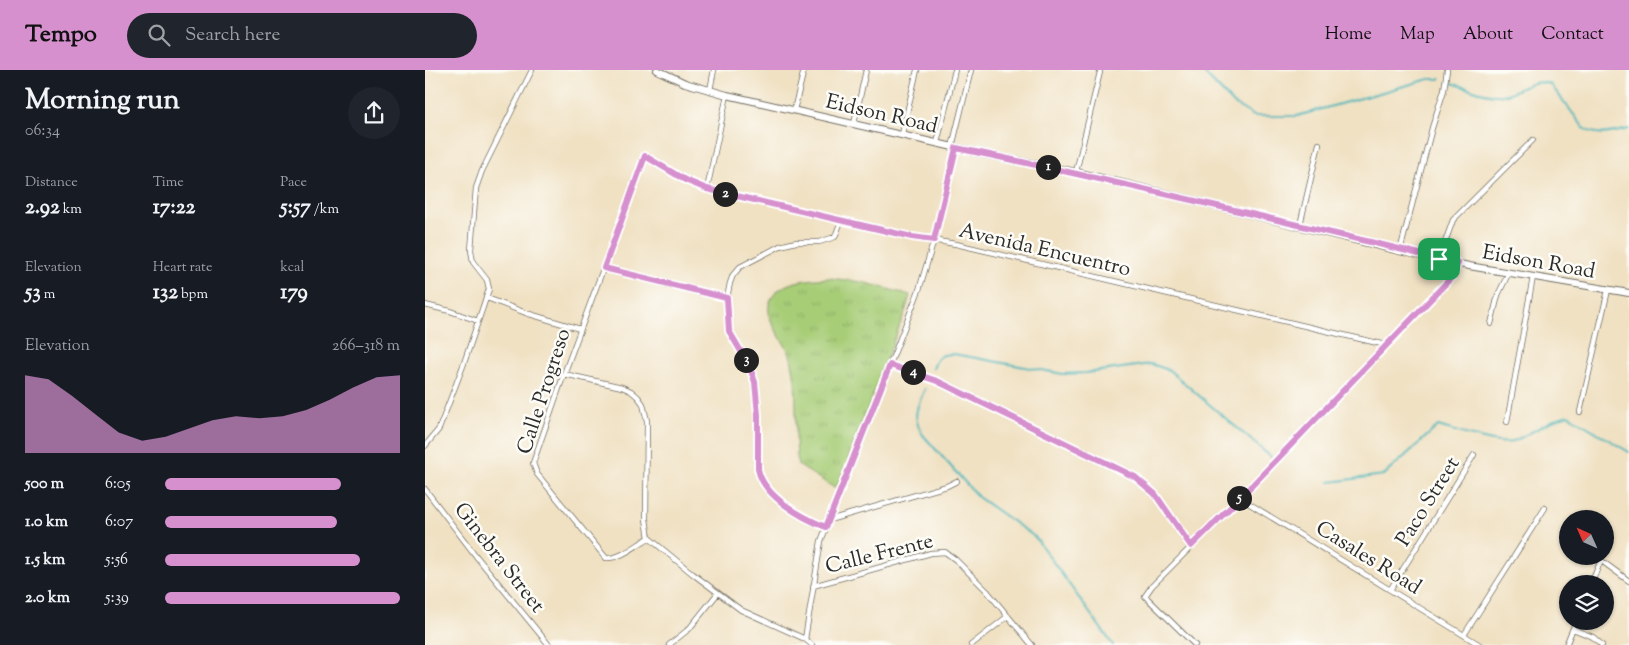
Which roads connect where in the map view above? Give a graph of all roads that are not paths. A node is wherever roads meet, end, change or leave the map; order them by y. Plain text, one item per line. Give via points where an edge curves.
1 (532, 70) edge
2 (657, 70) edge
3 (715, 70) edge
4 (804, 70) edge
5 (867, 70) edge
6 (917, 70) edge
7 (955, 70) edge
8 (971, 70) edge
9 (1447, 70) edge
10 (1100, 72) dead end
11 (710, 90) junction
12 (727, 95) junction
13 (794, 110) junction
14 (854, 124) junction
15 (901, 134) junction
16 (1533, 140) dead end
17 (937, 142) junction
18 (1319, 144) dead end
19 (954, 147) junction
20 (645, 156) joint
21 (1076, 172) junction
22 (707, 189) junction
23 (841, 221) junction
24 (1300, 225) junction
25 (934, 240) junction
26 (1400, 251) junction
27 (1439, 259) junction
28 (1458, 263) junction
29 (604, 268) junction
30 (1509, 272) junction
31 (1533, 277) junction
32 (1608, 290) junction
33 (1629, 292) edge
34 (487, 298) junction
35 (727, 298) junction
36 (425, 305) edge
37 (478, 321) junction
38 (1491, 324) dead end
39 (580, 329) junction
40 (1386, 345) junction
41 (890, 365) junction
42 (564, 374) junction
43 (1580, 412) dead end
44 (1507, 422) dead end
45 (425, 446) edge
46 (1474, 455) dead end
47 (957, 481) dead end
48 (425, 489) edge
49 (1240, 498) junction
50 (1545, 508) dead end
51 (829, 520) junction
52 (826, 527) junction
53 (649, 538) junction
54 (1191, 546) junction
55 (1608, 565) edge
56 (1629, 581) edge
57 (813, 586) junction
58 (1391, 590) junction
59 (718, 594) junction
60 (1009, 616) junction
61 (1573, 630) edge
62 (1576, 630) edge
63 (1464, 636) junction
64 (805, 639) junction
65 (549, 645) edge
66 (669, 645) edge
67 (812, 645) edge
68 (971, 645) edge
69 (1032, 645) edge
70 (1195, 645) edge
71 (1480, 645) edge
72 (1567, 645) edge
73 (1602, 645) edge

1 - 34 street via 476,188 471,250 473,262 487,280
2 - 11 street, Eidson Road
3 - 11 street
4 - 13 street
5 - 14 street
6 - 15 street
7 - 17 street
8 - 19 street
9 - 26 street
10 - 21 street
11 - 12 street, Eidson Road
12 - 13 street, Eidson Road
12 - 22 street
13 - 14 street, Eidson Road
14 - 15 street, Eidson Road
15 - 17 street, Eidson Road
16 - 27 street via 1453,220
17 - 19 street, Eidson Road
18 - 24 street
19 - 21 street, Eidson Road
19 - 25 street
20 - 22 street, Avenida Encuentro
20 - 29 street, Calle Progreso
21 - 24 street, Eidson Road
22 - 23 street, Avenida Encuentro
23 - 25 street, Avenida Encuentro
23 - 35 street via 835,237 828,241 780,246 740,267 733,275
24 - 26 street, Eidson Road
25 - 40 street, Avenida Encuentro
25 - 41 street
26 - 27 street, Eidson Road
27 - 28 street, Eidson Road
28 - 30 street, Eidson Road
28 - 40 street via 1451,278
29 - 35 street
29 - 39 street, Calle Progreso
30 - 31 street, Eidson Road
30 - 38 street via 1497,295
31 - 32 street, Eidson Road
31 - 44 street
32 - 33 street, Eidson Road
32 - 43 street
34 - 37 street
34 - 39 street
35 - 52 street via 729,331 755,382 760,477 767,488 795,512
36 - 37 street
37 - 45 street via 439,429
39 - 42 street, Calle Progreso
40 - 49 street
41 - 51 street
41 - 54 street via 937,381 1135,477 1159,499
42 - 53 street via 621,387 631,391 643,404 647,421 646,519
42 - 53 street, Calle Progreso via 534,456 537,474 606,558 611,559
46 - 58 street, Paco Street
47 - 51 street
48 - 65 street, Ginebra Street
49 - 54 street
49 - 58 street, Casales Road
50 - 63 street
51 - 52 street
52 - 57 street
53 - 59 street
54 - 70 street via 1145,596
55 - 56 street
57 - 60 street, Calle Frente via 931,553 945,552
57 - 64 street
58 - 63 street, Casales Road
59 - 64 street via 741,610
59 - 66 street via 689,629
60 - 68 street
60 - 69 street, Calle Frente
61 - 72 street
62 - 73 street via 1593,636
63 - 71 street, Casales Road
64 - 67 street

